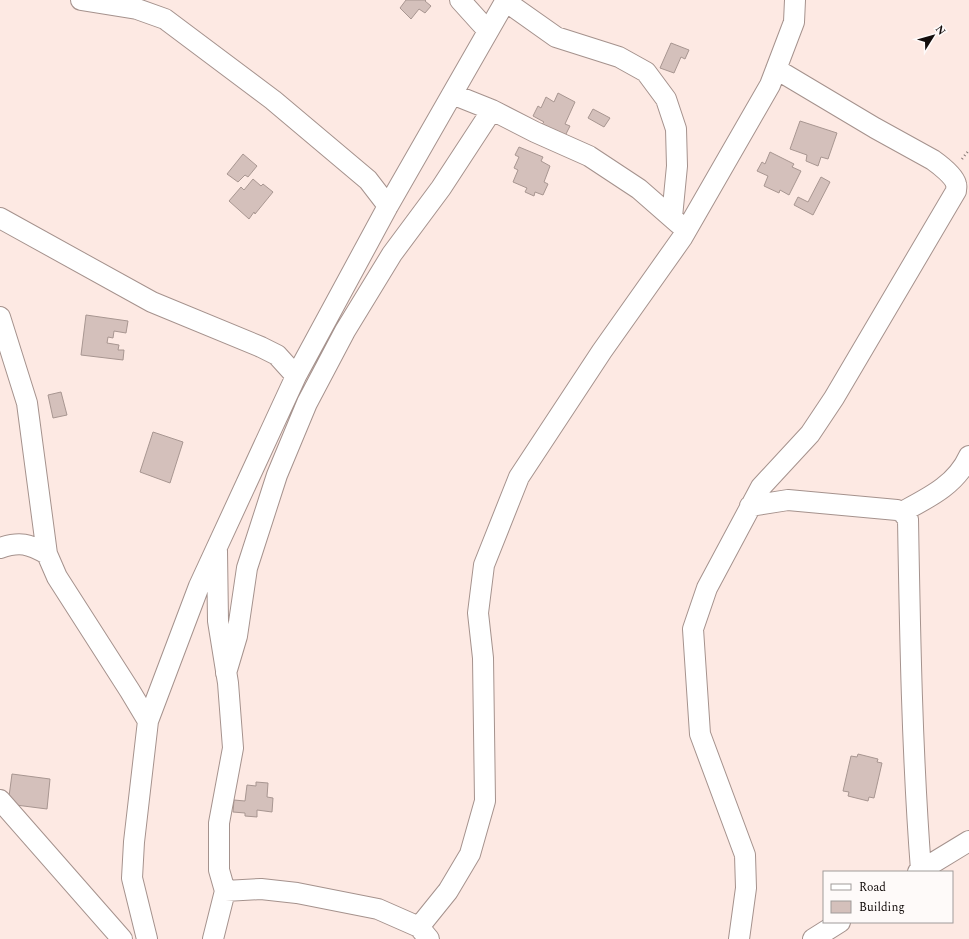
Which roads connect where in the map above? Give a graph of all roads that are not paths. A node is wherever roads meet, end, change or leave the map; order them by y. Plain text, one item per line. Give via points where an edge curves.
1 (81, 0) edge
2 (460, 0) edge
3 (505, 0) edge
4 (795, 0) edge
5 (488, 32) junction
6 (776, 69) junction
7 (452, 94) junction
8 (492, 110) junction
9 (388, 206) junction
10 (0, 218) edge
11 (679, 224) junction
12 (0, 317) edge
13 (296, 376) junction
14 (969, 456) edge
15 (750, 506) junction
16 (902, 512) junction
17 (217, 545) junction
18 (0, 548) edge
19 (47, 554) junction
20 (226, 673) junction
21 (148, 722) junction
22 (0, 800) edge
23 (969, 841) edge
24 (920, 871) edge
25 (225, 891) junction
26 (838, 923) edge
27 (424, 933) edge
28 (122, 939) edge
29 (147, 939) edge
30 (213, 939) edge
31 (738, 939) edge
32 (813, 939) edge

1 - 9 street via 136,10 165,19 273,100 368,180
2 - 5 street
3 - 5 street
3 - 11 street via 556,37 619,57 646,72 666,99 676,130
4 - 6 street via 794,22
5 - 7 street
6 - 11 street via 770,85
6 - 15 street via 933,160 956,183 956,191 834,398 810,434 761,487
7 - 8 street
7 - 9 street
8 - 11 street via 589,156 639,189
8 - 20 street via 441,188 392,254 344,331 308,403 277,475 247,568 237,636
9 - 13 street
10 - 13 street via 152,302 277,355
11 - 27 street via 602,350 519,477 484,565 478,613 483,658 486,801 470,854
12 - 19 street via 27,403
13 - 17 street
14 - 16 street via 955,478 937,492
15 - 16 street via 788,500
15 - 31 street via 707,588 693,629 700,734 745,855 746,888
16 - 24 street via 908,519 910,664
17 - 20 street via 218,621
17 - 21 street
18 - 19 street via 23,544
19 - 21 street via 57,577
20 - 25 street via 233,748 219,823 219,870
21 - 29 street via 132,878
22 - 28 street
23 - 24 street
25 - 27 street via 297,893 378,909
25 - 30 street
26 - 32 street

